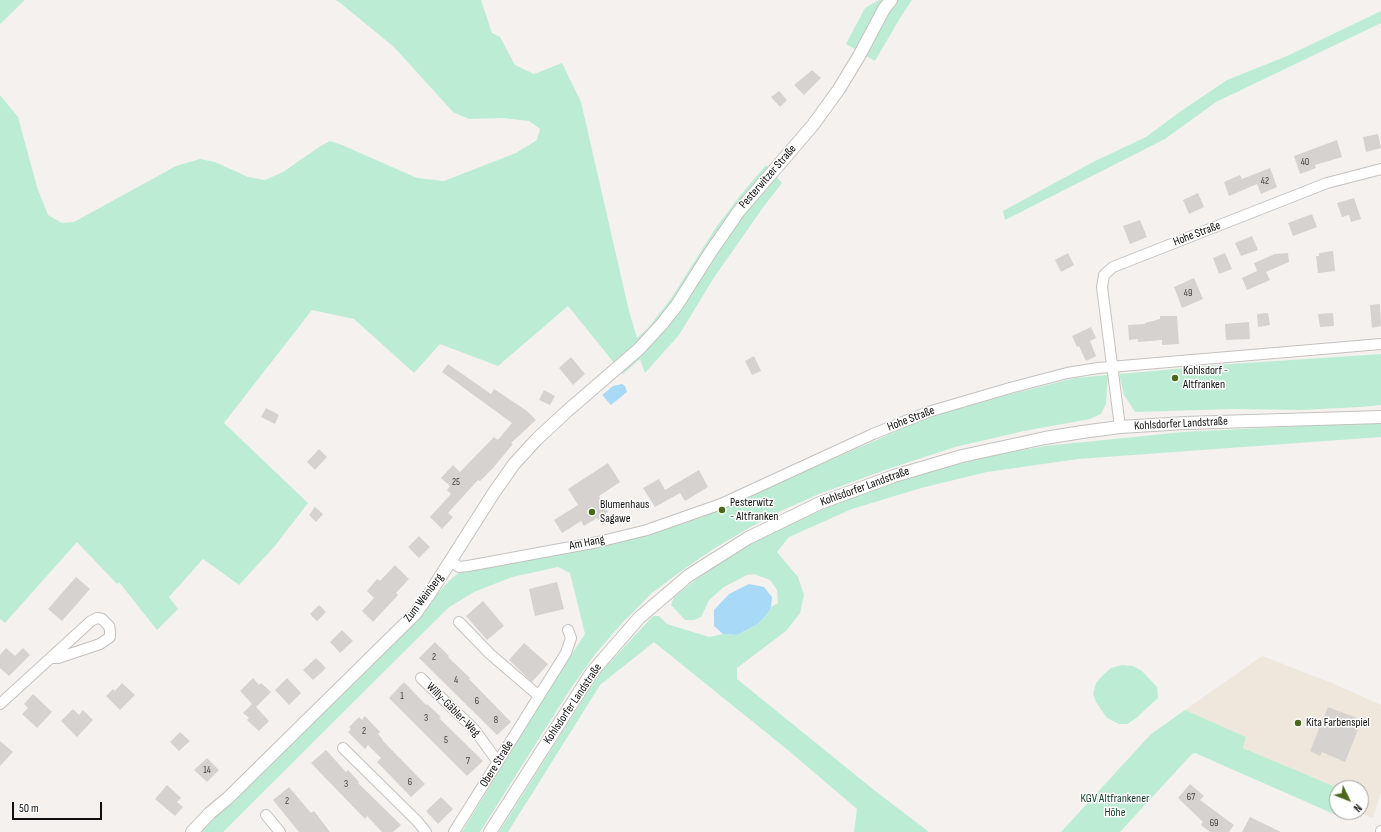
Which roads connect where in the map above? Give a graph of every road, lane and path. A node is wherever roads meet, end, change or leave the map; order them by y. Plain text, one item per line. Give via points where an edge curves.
1 (891, 0) edge
2 (1381, 169) edge
3 (1381, 344) edge
4 (638, 349) joint
5 (1112, 367) junction
6 (1381, 417) edge
7 (1120, 427) junction
8 (722, 504) joint
9 (451, 561) junction
10 (459, 622) dead end
11 (568, 630) dead end
12 (52, 658) junction
13 (421, 678) dead end
14 (539, 696) junction
15 (0, 704) edge
16 (343, 748) dead end
17 (498, 762) junction
18 (266, 815) dead end
19 (192, 832) edge
20 (280, 832) edge
21 (426, 832) edge
22 (454, 832) edge
23 (490, 832) edge

1 - 4 street, Pesterwitzer Straße via 859,56 813,125 739,211 676,305
2 - 5 street, Hohe Straße via 1327,183 1113,266 1104,275 1102,287
3 - 5 street, Hohe Straße
4 - 9 street, Zum Weinberg via 566,412 514,464
5 - 7 street, Hohe Straße
5 - 8 street, Hohe Straße via 1067,373 928,412 873,434
6 - 7 street, Kohlsdorfer Landstraße
7 - 23 street, Kohlsdorfer Landstraße via 1045,438 977,453 894,476 820,503 741,542 688,576 639,618 592,672
8 - 9 street, Am Hang via 647,530 598,542 468,566 459,567
9 - 19 street, Zum Weinberg via 415,614
10 - 14 street via 490,654
11 - 14 street, Obere Straße via 571,638 566,653
12 - 12 street via 100,644 110,637 109,626 102,619 91,621
12 - 15 street
13 - 17 street, Willy-Gäbler-Weg via 474,729
14 - 17 street, Obere Straße
16 - 21 street
17 - 22 street, Obere Straße
18 - 20 street

